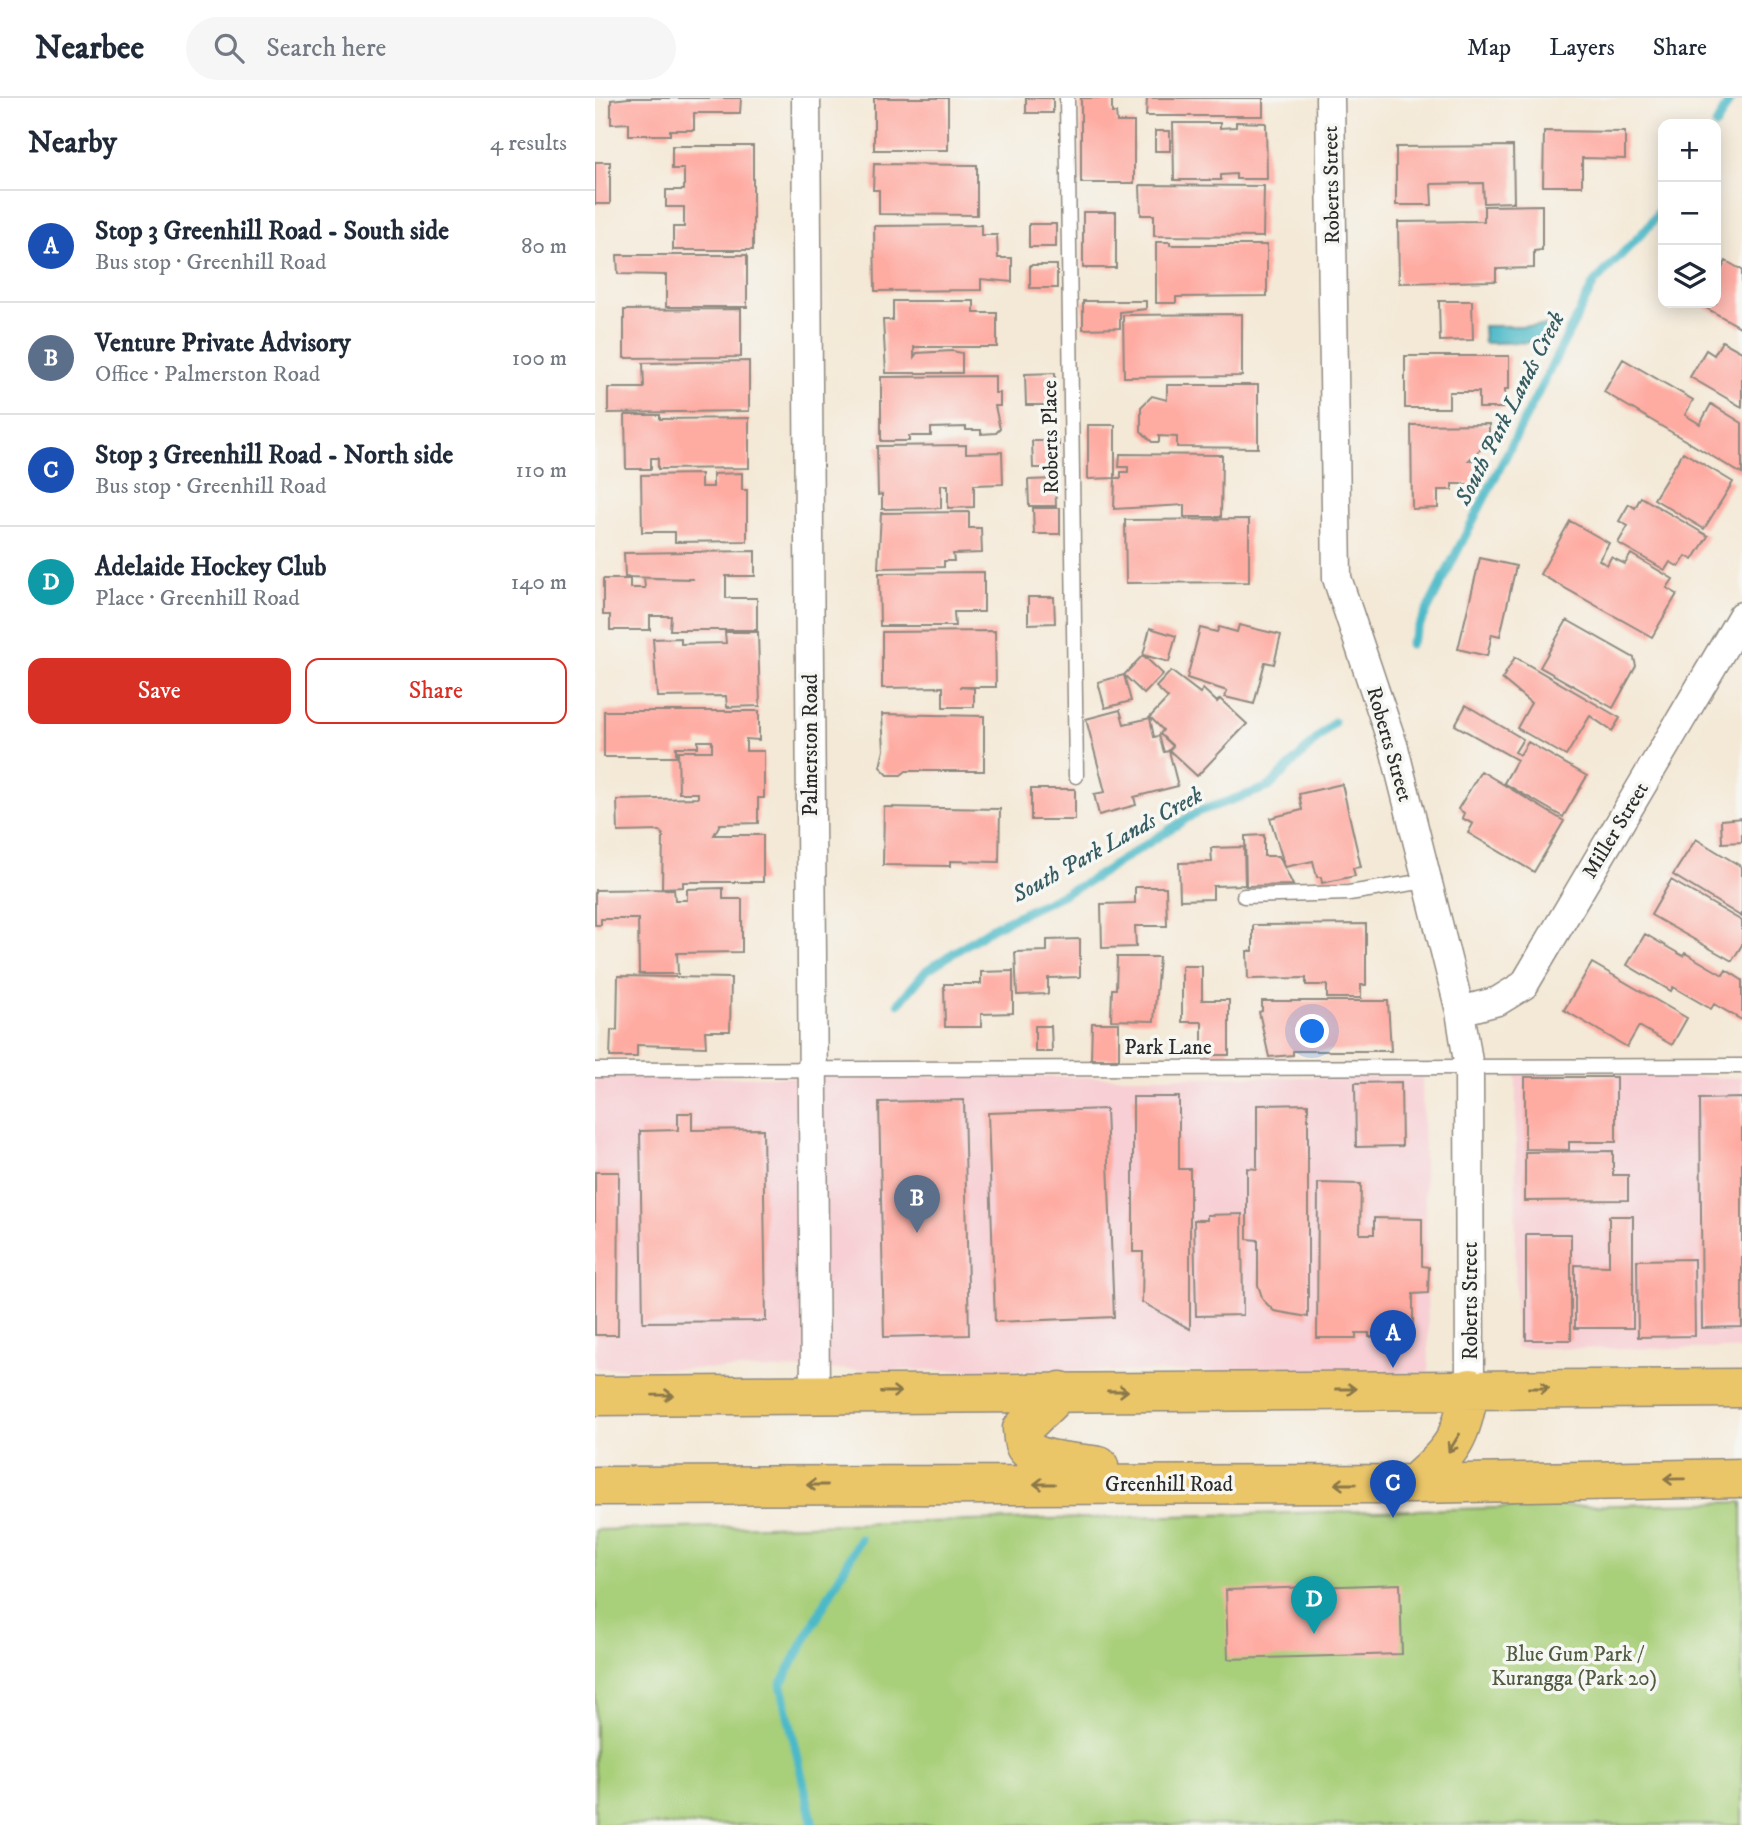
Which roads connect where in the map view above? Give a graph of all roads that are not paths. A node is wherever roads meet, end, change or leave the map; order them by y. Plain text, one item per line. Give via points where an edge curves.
1 (806, 98) edge
2 (1067, 98) edge
3 (1330, 98) edge
4 (1742, 616) edge
5 (1076, 776) dead end
6 (1426, 881) junction
7 (1244, 896) dead end
8 (1460, 1011) junction
9 (1742, 1066) edge
10 (1469, 1068) junction
11 (812, 1069) junction
12 (595, 1070) edge
13 (1470, 1388) junction
14 (1742, 1388) edge
15 (1061, 1391) junction
16 (815, 1393) junction
17 (595, 1396) edge
18 (1742, 1478) edge
19 (1112, 1484) junction
20 (1414, 1484) junction
21 (595, 1486) edge

1 - 11 street, Palmerston Road
2 - 5 lane, Roberts Place
3 - 6 street, Roberts Street via 1337,578 1394,748
4 - 8 street, Miller Street via 1524,985 1498,1001
6 - 7 lane via 1349,893
6 - 8 street, Roberts Street
8 - 10 street, Roberts Street
9 - 10 lane, Park Lane
10 - 11 lane, Park Lane
10 - 13 street, Roberts Street
11 - 12 lane, Park Lane
11 - 16 street, Palmerston Road
13 -> 14 highway
15 -> 13 highway
13 -> 20 highway via 1462,1430 1445,1457
16 -> 15 highway
15 - 19 highway via 1022,1429 1023,1443 1028,1450 1048,1457 1103,1467
17 -> 16 highway
18 -> 20 highway, Greenhill Road
20 -> 19 highway, Greenhill Road
19 -> 21 highway, Greenhill Road

